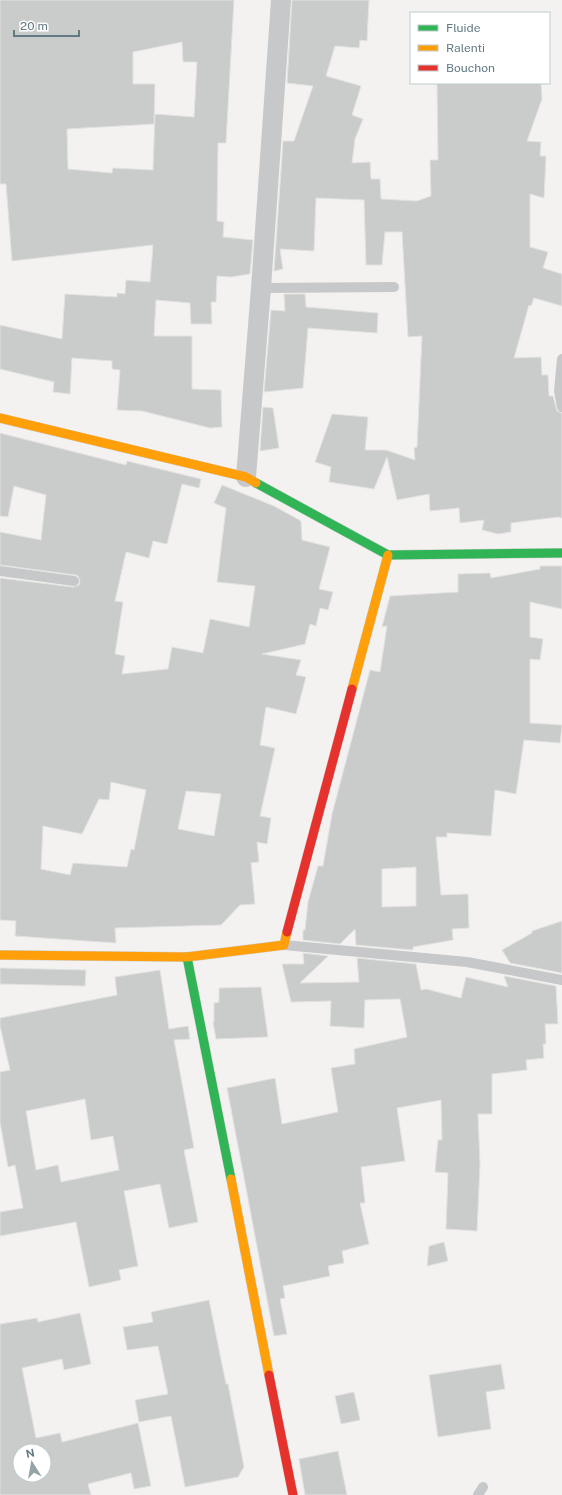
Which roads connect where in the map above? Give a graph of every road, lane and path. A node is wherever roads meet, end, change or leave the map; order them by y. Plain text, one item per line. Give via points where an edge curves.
1 (280, 0) edge
2 (394, 287) dead end
3 (261, 288) junction
4 (562, 360) edge
5 (562, 407) edge
6 (0, 418) edge
7 (246, 477) junction
8 (562, 553) edge
9 (388, 555) junction
10 (0, 571) edge
11 (74, 581) dead end
12 (284, 945) junction
13 (0, 955) edge
14 (187, 957) junction
15 (562, 980) edge
16 (293, 1495) edge

1 - 3 street
2 - 3 lane
3 - 7 street
4 - 5 lane via 559,392
6 - 7 street
7 - 9 street
8 - 9 street
9 - 12 street
10 - 11 lane
12 - 14 street
12 - 15 lane via 467,962
13 - 14 street
14 - 16 street

